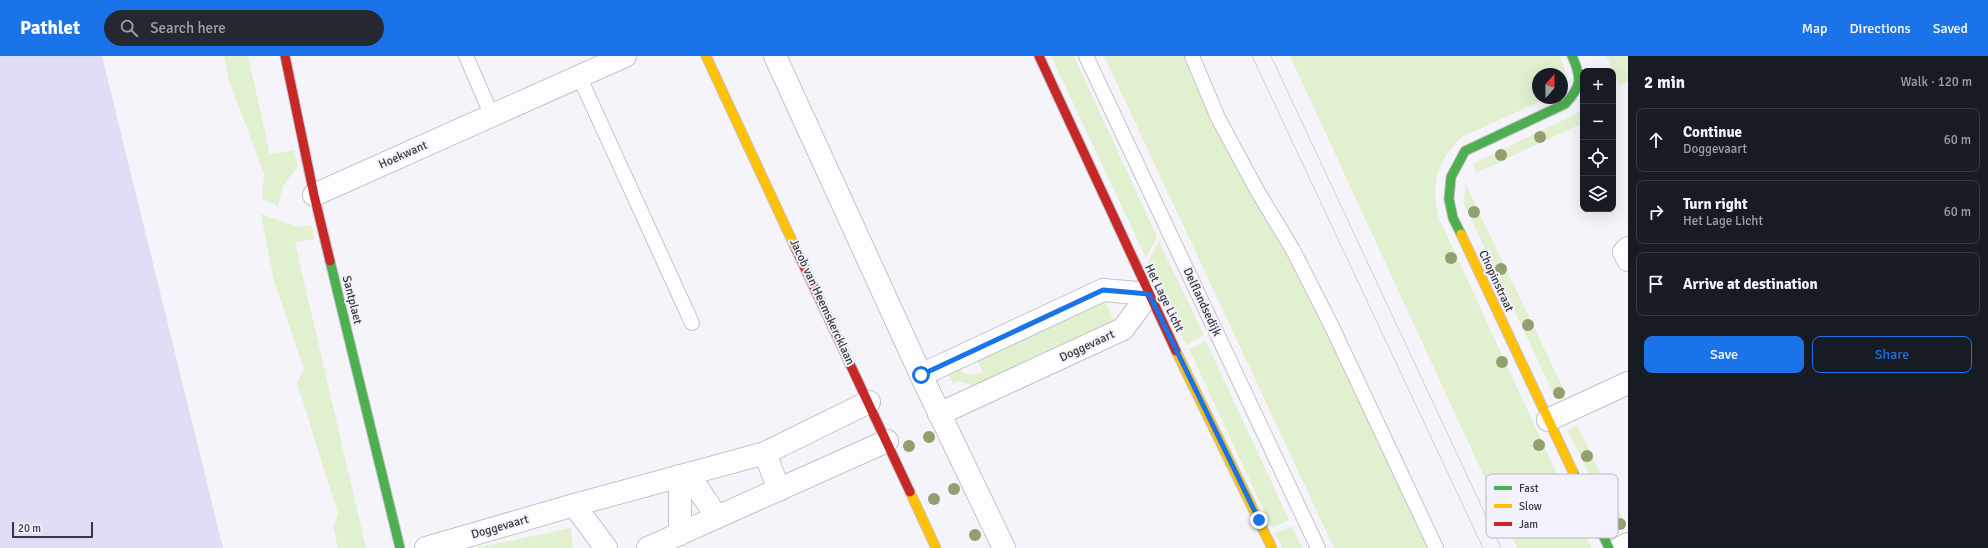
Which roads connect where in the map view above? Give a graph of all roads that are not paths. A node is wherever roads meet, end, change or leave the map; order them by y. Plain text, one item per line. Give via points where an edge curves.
1 (285, 56) edge
2 (466, 56) edge
3 (625, 56) edge
4 (706, 56) edge
5 (776, 56) edge
6 (1039, 56) edge
7 (1086, 56) edge
8 (1192, 56) edge
9 (1572, 56) edge
10 (579, 76) junction
11 (492, 116) junction
12 (314, 195) junction
13 (1628, 248) edge
14 (1628, 260) edge
15 (1149, 294) junction
16 (692, 323) dead end
17 (921, 375) junction
18 (1628, 382) edge
19 (869, 402) junction
20 (939, 414) junction
21 (1548, 420) junction
22 (887, 442) junction
23 (765, 453) junction
24 (1574, 474) edge
25 (684, 475) junction
26 (779, 490) junction
27 (574, 506) junction
28 (717, 517) junction
29 (680, 534) junction
30 (1604, 538) edge
31 (1628, 544) edge
32 (430, 547) edge
33 (400, 548) edge
34 (606, 548) edge
35 (648, 548) edge
36 (936, 548) edge
37 (1004, 548) edge
38 (1272, 548) edge
39 (1318, 548) edge
40 (1436, 548) edge
41 (1609, 548) edge
42 (1620, 548) edge

1 - 12 street, Santplaet
2 - 11 lane
3 - 10 street, Hoekwant
4 - 19 street, Jacob van Heemskercklaan
5 - 17 street
6 - 15 street, Het Lage Licht
7 - 39 lane, Delflandsedijk
8 - 40 lane via 1218,118 1293,250 1332,327
9 - 21 street, Chopinstraat via 1581,77 1578,92 1565,104 1465,151 1451,177 1449,199 1453,218
10 - 11 street, Hoekwant
10 - 16 lane
11 - 12 street, Hoekwant
12 - 33 street, Santplaet
13 - 14 street via 1624,252
15 - 17 street via 1103,290
15 - 20 street, Doggevaart via 1124,329
15 - 38 street, Het Lage Licht
17 - 20 street
18 - 21 street
19 - 22 street, Jacob van Heemskercklaan
19 - 23 street, Doggevaart
20 - 37 street
21 - 24 street, Chopinstraat
22 - 26 street
22 - 36 street, Jacob van Heemskercklaan
23 - 25 street, Doggevaart
23 - 26 street
25 - 27 street, Doggevaart
25 - 28 street
25 - 29 street
26 - 28 street
27 - 32 street, Doggevaart
27 - 34 street
28 - 29 street
29 - 35 street
30 - 41 street, Chopinstraat
31 - 42 street

